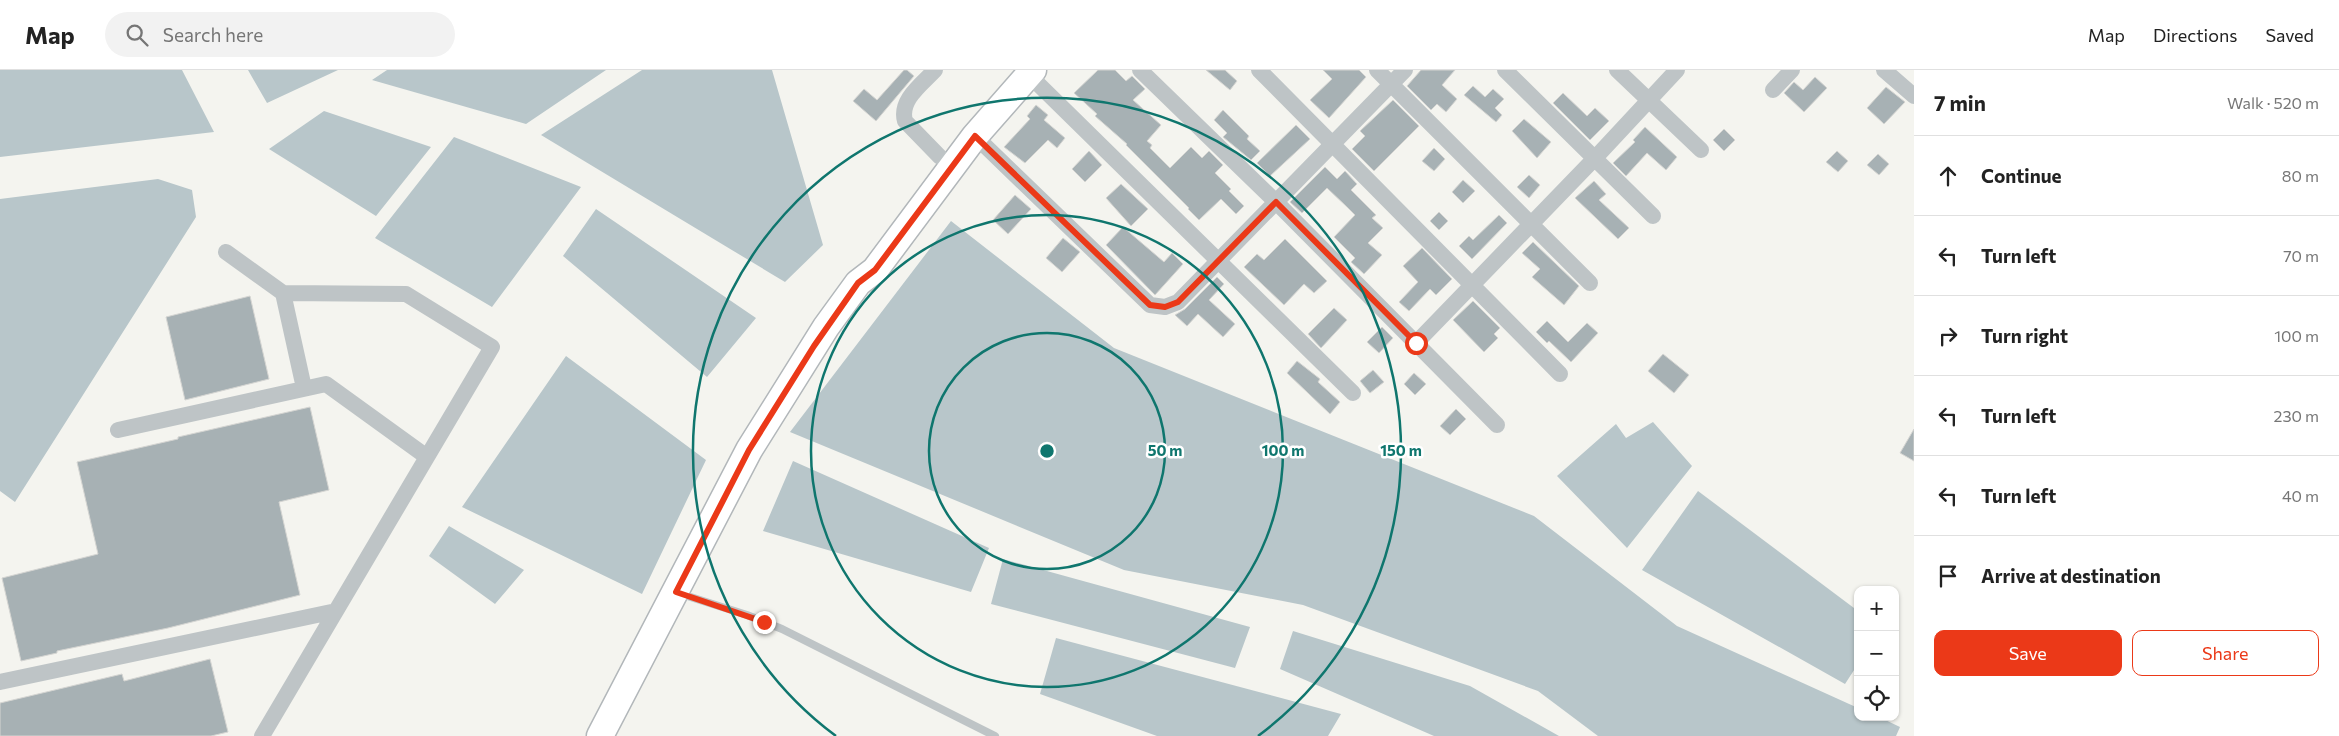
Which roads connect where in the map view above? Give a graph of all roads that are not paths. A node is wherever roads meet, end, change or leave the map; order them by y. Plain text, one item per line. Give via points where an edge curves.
1 (935, 70) edge
2 (1140, 70) edge
3 (1259, 70) edge
4 (1377, 70) edge
5 (1405, 70) edge
6 (1506, 70) edge
7 (1617, 70) edge
8 (1677, 70) edge
9 (1792, 70) edge
10 (1884, 70) edge
11 (1024, 72) edge
12 (1391, 84) junction
13 (1773, 90) dead end
14 (1914, 96) edge
15 (1649, 101) junction
16 (975, 136) junction
17 (1333, 144) junction
18 (1701, 150) dead end
19 (940, 157) junction
20 (1596, 158) junction
21 (1276, 202) junction
22 (1653, 216) dead end
23 (1533, 222) junction
24 (226, 252) dead end
25 (1217, 262) junction
26 (1590, 282) dead end
27 (858, 283) junction
28 (1472, 284) junction
29 (283, 293) junction
30 (1416, 343) junction
31 (1560, 374) dead end
32 (304, 388) junction
33 (1353, 393) dead end
34 (1497, 425) dead end
35 (118, 430) dead end
36 (427, 457) junction
37 (676, 592) junction
38 (336, 611) junction
39 (0, 682) edge
40 (262, 736) edge
41 (600, 736) edge
42 (994, 736) edge

1 - 19 street via 905,103 903,114 905,121
2 - 21 street
3 - 17 street
4 - 12 street
5 - 12 street
6 - 20 street
7 - 15 street
8 - 15 street
9 - 13 street
10 - 14 street
11 - 16 main road
11 - 19 main road
11 - 25 street
12 - 17 street
12 - 23 street
15 - 18 street
15 - 20 street
16 - 25 street via 1150,305 1165,307 1178,302
16 - 27 main road via 875,270
17 - 21 street
17 - 28 street
19 - 27 main road via 867,253 859,270
20 - 22 street
20 - 23 street
21 - 25 street
21 - 30 street
23 - 26 street
23 - 28 street
24 - 29 street
25 - 33 street
27 - 37 main road via 749,450
28 - 30 street
28 - 31 street
29 - 32 street
29 - 36 street via 406,294 492,347
30 - 34 street
32 - 35 street
32 - 36 street via 326,384
36 - 38 street
37 - 41 main road
37 - 42 lane via 782,629
38 - 39 street
38 - 40 street

